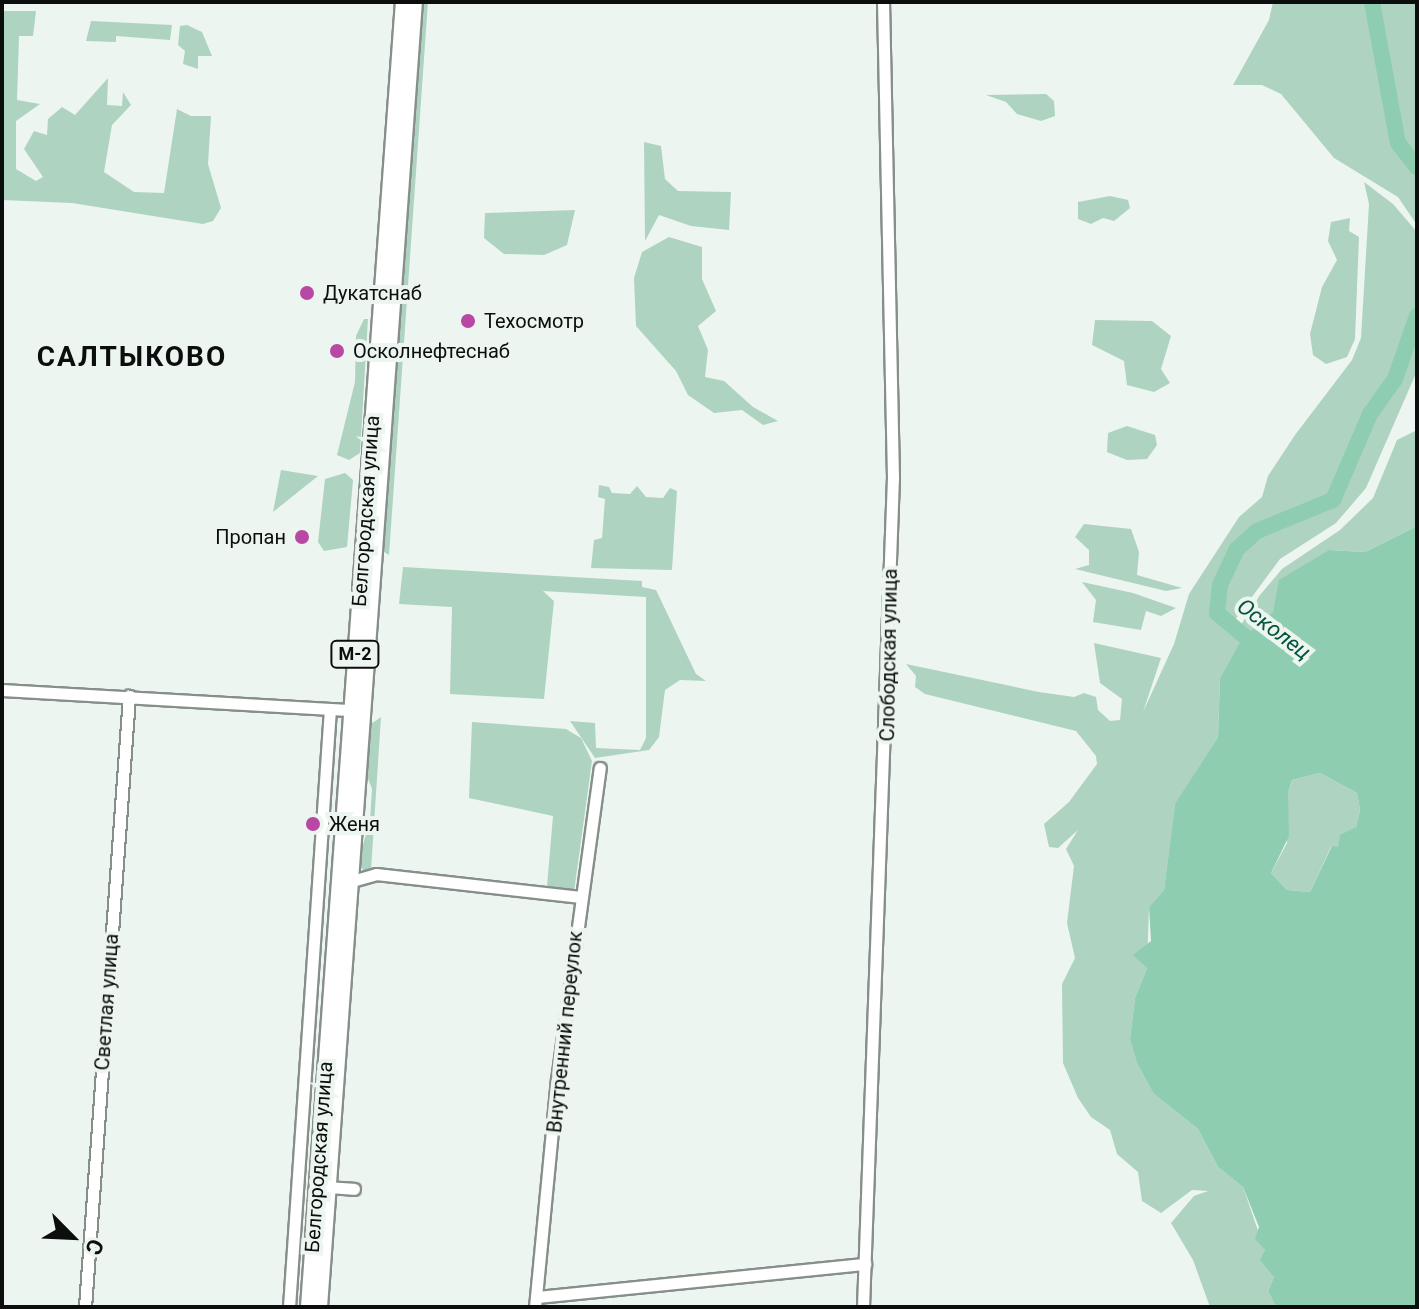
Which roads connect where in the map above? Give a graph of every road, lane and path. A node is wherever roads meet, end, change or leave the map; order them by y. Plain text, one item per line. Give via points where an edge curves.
1 (403, 2) edge
2 (415, 2) edge
3 (883, 2) edge
4 (2, 690) edge
5 (129, 696) junction
6 (330, 709) junction
7 (351, 710) junction
8 (600, 768) dead end
9 (352, 881) junction
10 (581, 897) junction
11 (297, 1186) junction
12 (323, 1188) junction
13 (354, 1189) dead end
14 (865, 1264) junction
15 (537, 1302) edge
16 (85, 1307) edge
17 (289, 1307) edge
18 (308, 1307) edge
19 (320, 1307) edge
20 (863, 1307) edge

1 - 7 main road, Белгородская улица / М-2
2 - 9 main road, Белгородская улица / М-2
3 - 14 street, Слободская улица via 893,478
4 - 5 street
5 - 6 street
5 - 16 street, Светлая улица
6 - 7 street
6 - 11 street
7 - 12 main road, Белгородская улица / М-2
8 - 10 street, Внутренний переулок
9 - 10 street via 392,875
9 - 12 main road, Белгородская улица / М-2
10 - 15 street, Внутренний переулок via 557,1080
11 - 12 street
11 - 17 street
12 - 13 street
12 - 18 main road, Белгородская улица / М-2
12 - 19 main road, Белгородская улица / М-2
14 - 15 street, Внутренний переулок
14 - 20 street, Слободская улица

